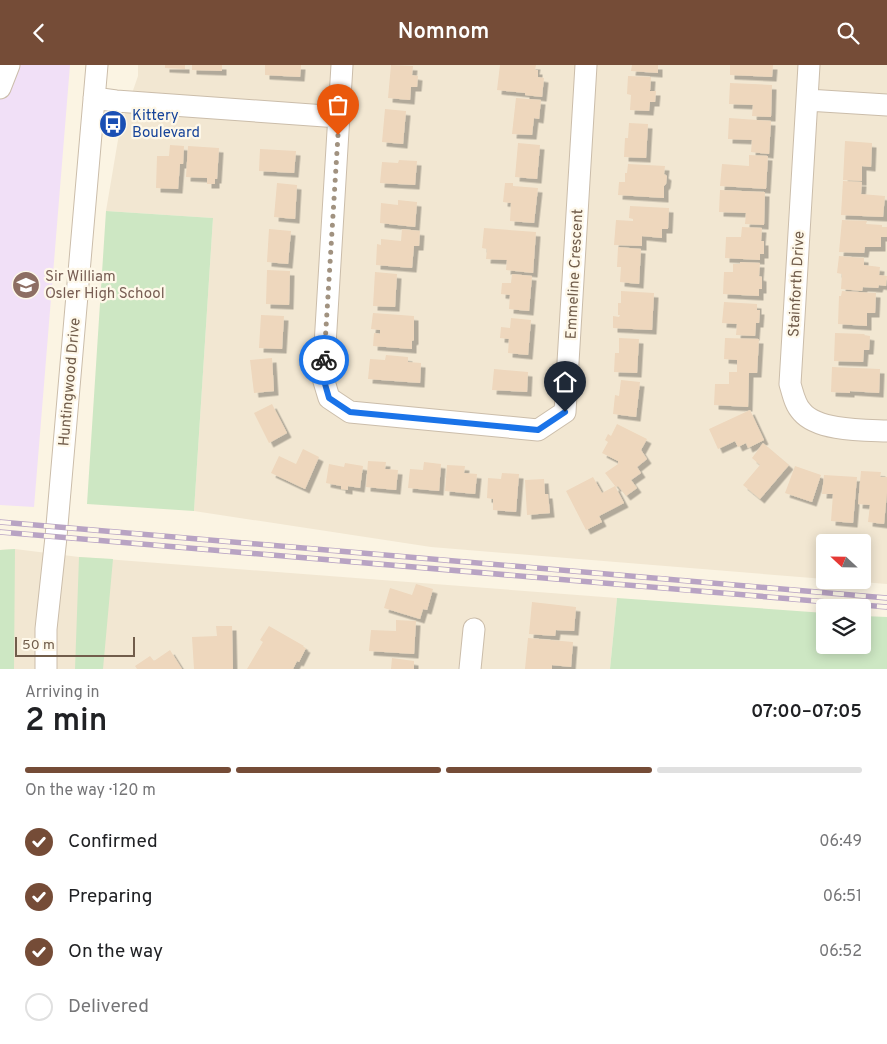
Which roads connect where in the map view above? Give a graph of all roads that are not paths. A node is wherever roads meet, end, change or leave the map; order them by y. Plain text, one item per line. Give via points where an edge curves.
1 (9, 65) edge
2 (97, 65) edge
3 (342, 65) edge
4 (586, 65) edge
5 (809, 65) edge
6 (0, 88) edge
7 (94, 98) junction
8 (807, 100) junction
9 (887, 105) edge
10 (339, 117) junction
11 (887, 431) edge
12 (474, 629) dead end
13 (46, 669) edge
14 (470, 669) edge

1 - 6 street
2 - 7 street, Huntingwood Drive
3 - 10 street, Emmeline Crescent
4 - 10 street, Emmeline Crescent via 565,412 538,430 350,412 329,398 323,377
5 - 8 street, Stainforth Drive
7 - 10 street
7 - 13 street, Huntingwood Drive via 46,629
8 - 9 street
8 - 11 street, Stainforth Drive via 790,384 797,405 807,417 829,427
12 - 14 street

